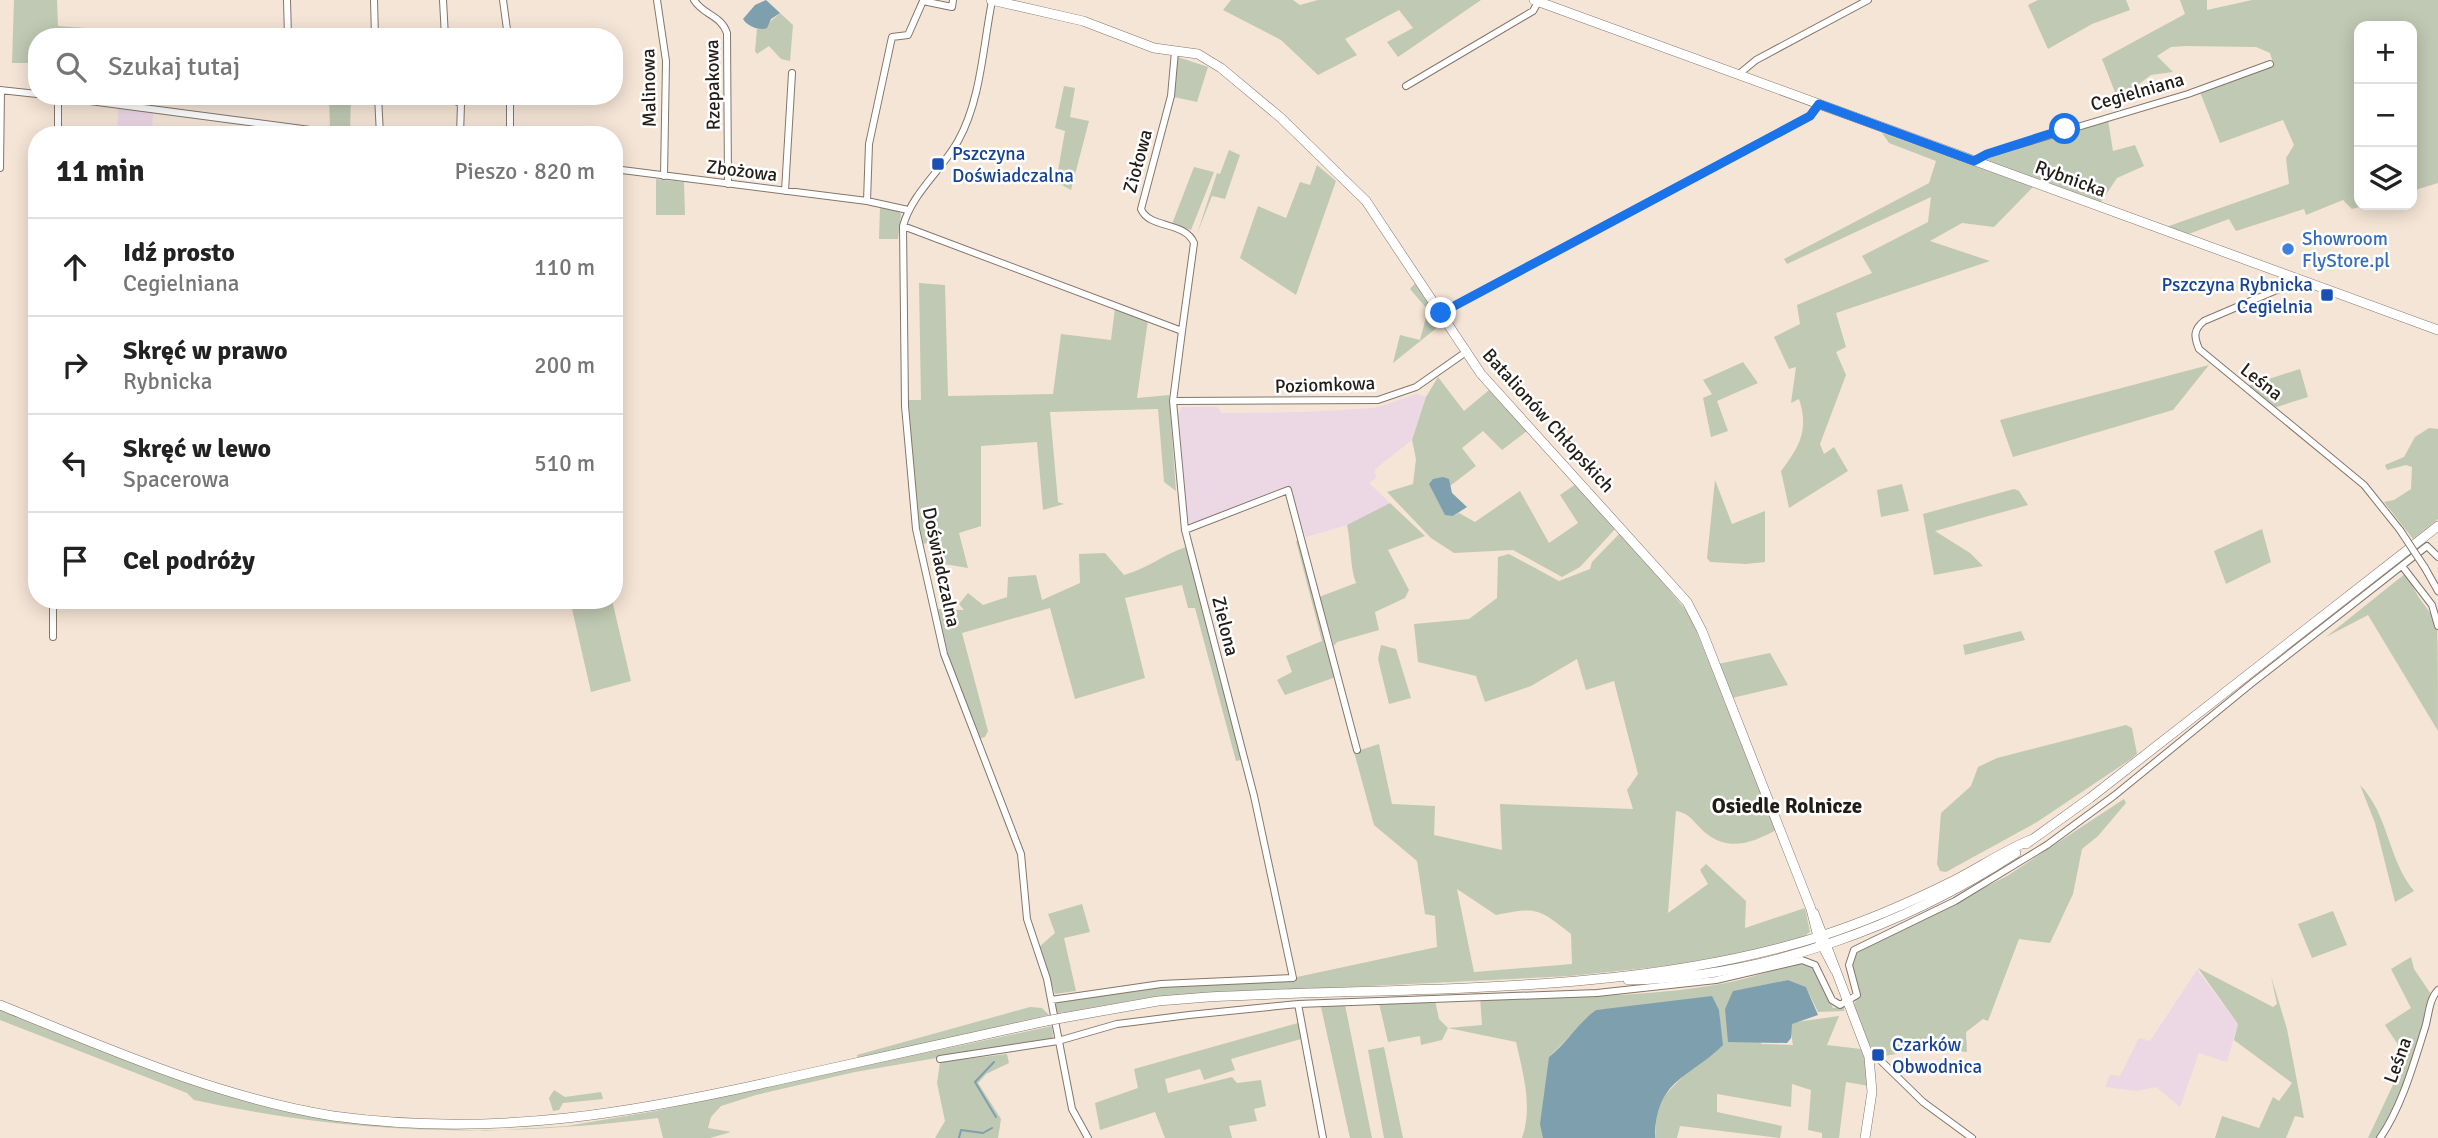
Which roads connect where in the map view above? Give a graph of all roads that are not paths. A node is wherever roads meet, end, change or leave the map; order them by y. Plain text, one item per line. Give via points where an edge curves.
1 (287, 0) edge
2 (374, 0) edge
3 (443, 0) edge
4 (503, 0) edge
5 (657, 0) edge
6 (694, 0) edge
7 (953, 0) edge
8 (992, 0) edge
9 (1868, 0) edge
10 (1536, 1) edge
11 (1550, 3) edge
12 (288, 28) edge
13 (376, 28) edge
14 (445, 28) edge
15 (507, 28) edge
16 (1175, 51) junction
17 (2270, 64) dead end
18 (792, 73) dead end
19 (1739, 74) junction
20 (1406, 86) dead end
21 (0, 90) edge
22 (28, 93) edge
23 (1819, 104) junction
24 (58, 105) edge
25 (111, 105) edge
26 (378, 105) edge
27 (461, 105) edge
28 (510, 105) edge
29 (58, 126) edge
30 (252, 126) edge
31 (380, 126) edge
32 (460, 126) edge
33 (510, 126) edge
34 (1974, 161) junction
35 (0, 168) edge
36 (623, 170) edge
37 (664, 176) junction
38 (728, 184) junction
39 (785, 191) junction
40 (867, 201) junction
41 (908, 210) junction
42 (903, 226) junction
43 (2292, 278) junction
44 (1441, 313) junction
45 (2438, 330) edge
46 (1182, 331) junction
47 (1466, 352) junction
48 (1173, 401) junction
49 (2438, 526) edge
50 (1185, 530) junction
51 (2438, 557) edge
52 (2402, 566) junction
53 (2438, 591) edge
54 (53, 609) edge
55 (2438, 626) edge
56 (53, 637) dead end
57 (1357, 750) dead end
58 (1823, 939) junction
59 (2438, 990) edge
60 (1051, 1000) junction
61 (1848, 1002) junction
62 (1298, 1004) junction
63 (0, 1005) edge
64 (1058, 1041) junction
65 (1869, 1057) junction
66 (940, 1059) dead end
67 (1088, 1138) edge
68 (1323, 1138) edge
69 (1865, 1138) edge
70 (1972, 1138) edge
71 (2380, 1138) edge

1 - 12 street
2 - 13 street
3 - 14 street
4 - 15 street
5 - 37 street, Malinowa via 666,61
6 - 38 street, Rzepakowa via 717,16 727,33
7 - 40 street via 952,7 923,1 908,35 892,37 867,154
8 - 16 main road, Batalionów Chłopskich via 1074,19
8 - 41 street, Doświadczalna via 974,99 963,132
9 - 19 street via 1756,60
10 - 11 main road, Rybnicka
10 - 20 street via 1533,11
11 - 19 main road, Rybnicka
16 - 44 main road, Batalionów Chłopskich via 1198,54 1221,68 1352,186 1374,211
16 - 46 street, Ziołowa via 1171,96 1140,204 1142,213 1184,231 1194,243
17 - 34 street, Cegielniana
18 - 39 street
19 - 23 main road, Rybnicka
21 - 22 street
21 - 35 street
23 - 34 main road, Rybnicka
23 - 44 street via 1810,116
24 - 29 street
25 - 30 street
26 - 31 street
27 - 32 street
28 - 33 street
34 - 43 main road, Rybnicka
36 - 37 street, Zbożowa
37 - 38 street, Zbożowa
38 - 39 street, Zbożowa
39 - 40 street, Zbożowa
40 - 41 street, Zbożowa
41 - 42 street, Doświadczalna
42 - 46 street
42 - 60 street, Doświadczalna via 905,406 916,529 944,654 1021,854 1027,919
43 - 45 main road, Rybnicka
43 - 53 street, Leśna, bridge via 2286,286 2204,321 2194,337 2199,349 2364,485 2400,530
44 - 47 main road, Batalionów Chłopskich
46 - 48 street, Zielona
47 - 48 street, Poziomkowa via 1416,387 1378,400
47 - 58 main road, Batalionów Chłopskich via 1495,391 1687,602
48 - 50 street, Zielona
49 - 58 main road via 1999,864 1941,896
50 - 57 street via 1288,490
50 - 60 street, Zielona via 1254,796 1293,978 1161,984
51 - 52 street via 2427,546
52 - 55 street via 2432,606
52 - 61 street via 2047,845 1955,901 1854,950 1849,965 1857,991
54 - 56 street
58 - 61 main road, Batalionów Chłopskich
58 - 63 main road, bridge via 1611,979 1158,1001 1046,1021 643,1110 564,1122 458,1127 358,1120 242,1096
59 - 71 street, Leśna via 2400,1097
60 - 64 street, Doświadczalna
61 - 62 street via 1833,1002 1819,969 1802,960 1716,980 1597,993
61 - 65 main road, Batalionów Chłopskich
62 - 64 street via 1117,1024
62 - 68 street
64 - 66 street
64 - 67 street, Doświadczalna via 1072,1109
65 - 69 main road, Batalionów Chłopskich via 1873,1082
65 - 70 street via 1879,1059 1923,1102

